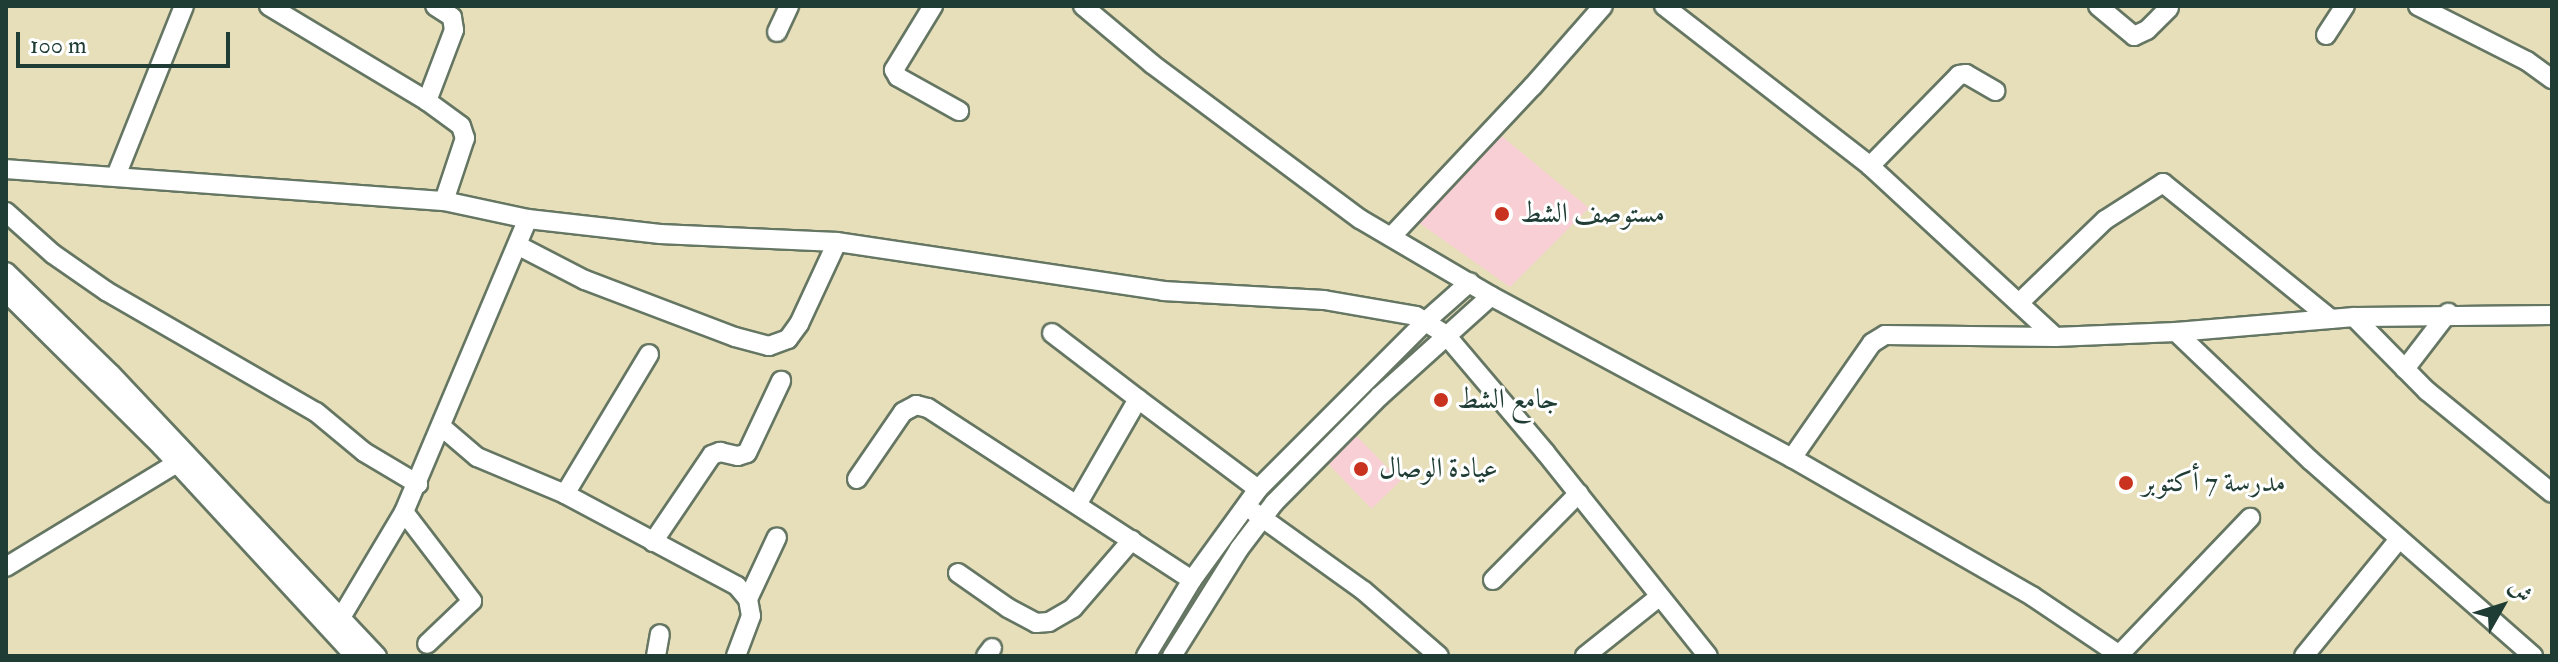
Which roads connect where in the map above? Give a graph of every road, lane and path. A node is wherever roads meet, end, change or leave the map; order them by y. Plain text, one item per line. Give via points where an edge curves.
1 (184, 6) edge
2 (269, 6) edge
3 (435, 6) edge
4 (789, 6) edge
5 (933, 6) edge
6 (1083, 6) edge
7 (1603, 6) edge
8 (1664, 6) edge
9 (2098, 6) edge
10 (2345, 6) edge
11 (2418, 6) edge
12 (2169, 8) dead end
13 (777, 32) dead end
14 (2326, 35) dead end
15 (2552, 79) edge
16 (1995, 91) dead end
17 (427, 101) junction
18 (959, 111) dead end
19 (1870, 166) junction
20 (6, 169) edge
21 (116, 176) junction
22 (444, 201) junction
23 (6, 212) edge
24 (528, 219) junction
25 (1391, 237) junction
26 (837, 242) junction
27 (519, 246) junction
28 (6, 272) edge
29 (1470, 282) junction
30 (6, 292) edge
31 (1491, 296) junction
32 (2019, 303) junction
33 (2448, 313) junction
34 (2552, 315) edge
35 (2354, 317) junction
36 (2331, 319) junction
37 (1427, 320) junction
38 (2176, 332) junction
39 (1052, 333) dead end
40 (1445, 334) junction
41 (2055, 337) junction
42 (649, 354) dead end
43 (2405, 369) junction
44 (781, 381) dead end
45 (1364, 381) junction
46 (1380, 396) junction
47 (1138, 399) junction
48 (443, 428) junction
49 (1792, 458) junction
50 (177, 463) junction
51 (857, 479) dead end
52 (418, 484) junction
53 (1258, 489) junction
54 (1579, 493) junction
55 (2552, 493) edge
56 (565, 494) junction
57 (1078, 503) junction
58 (1246, 505) junction
59 (404, 512) junction
60 (1263, 518) junction
61 (2250, 518) dead end
62 (777, 537) dead end
63 (2399, 539) junction
64 (1132, 540) junction
65 (653, 542) junction
66 (6, 567) edge
67 (958, 573) dead end
68 (1192, 580) junction
69 (1493, 580) dead end
70 (1659, 597) junction
71 (748, 599) junction
72 (337, 625) junction
73 (660, 634) dead end
74 (427, 644) dead end
75 (2120, 655) edge
76 (355, 656) edge
77 (377, 656) edge
78 (656, 656) edge
79 (736, 656) edge
80 (1146, 656) edge
81 (1172, 656) edge
82 (1439, 656) edge
83 (1585, 656) edge
84 (1708, 656) edge
85 (2304, 656) edge
86 (2533, 656) edge

1 - 21 street
2 - 17 street
3 - 17 street via 452,17 454,30
4 - 13 street
5 - 18 street via 894,70
6 - 25 street via 1252,139
7 - 25 street
8 - 19 street
9 - 12 street via 2134,36
10 - 14 street
11 - 15 street
16 - 19 street via 1959,75
17 - 22 street via 461,126 465,138
19 - 32 street
20 - 21 street
21 - 22 street
22 - 24 street
23 - 52 street via 106,291 316,412 364,452
24 - 26 street via 660,234
24 - 27 street
25 - 29 street
26 - 27 street via 799,324 788,339 769,346 585,280
26 - 37 street via 1163,291 1324,300
27 - 48 street
28 - 72 street via 111,374
29 - 31 street
29 - 37 street
30 - 50 street
31 - 40 street
31 - 49 street
32 - 36 street via 2105,220 2163,183
32 - 41 street
33 - 34 street
33 - 35 street
33 - 43 street
35 - 36 street
35 - 43 street
36 - 38 street
37 - 40 street
37 - 45 street
38 - 41 street
38 - 63 street
39 - 47 street
40 - 46 street
40 - 54 street
41 - 49 street via 1885,335 1872,343
42 - 56 street
43 - 55 street
44 - 65 street via 747,453 712,455
45 - 46 street
45 - 53 street
46 - 60 street via 1307,466
47 - 53 street
47 - 57 street
48 - 52 street
48 - 56 street via 477,457
49 - 75 street via 2032,596
50 - 66 street
50 - 72 street
51 - 57 street via 897,419 916,405
52 - 59 street
53 - 58 street
54 - 69 street
54 - 70 street
56 - 65 street
57 - 64 street
58 - 60 street
58 - 68 street
59 - 72 street
59 - 74 street via 472,601
60 - 81 street
60 - 82 street via 1364,591
61 - 75 street
62 - 71 street
63 - 85 street
63 - 86 street
64 - 67 street via 1073,608 1049,622 1036,623 1008,608
64 - 68 street
65 - 71 street via 737,586
68 - 80 street
70 - 83 street
70 - 84 street
71 - 79 street via 751,616
72 - 76 street
72 - 77 street
73 - 78 street

